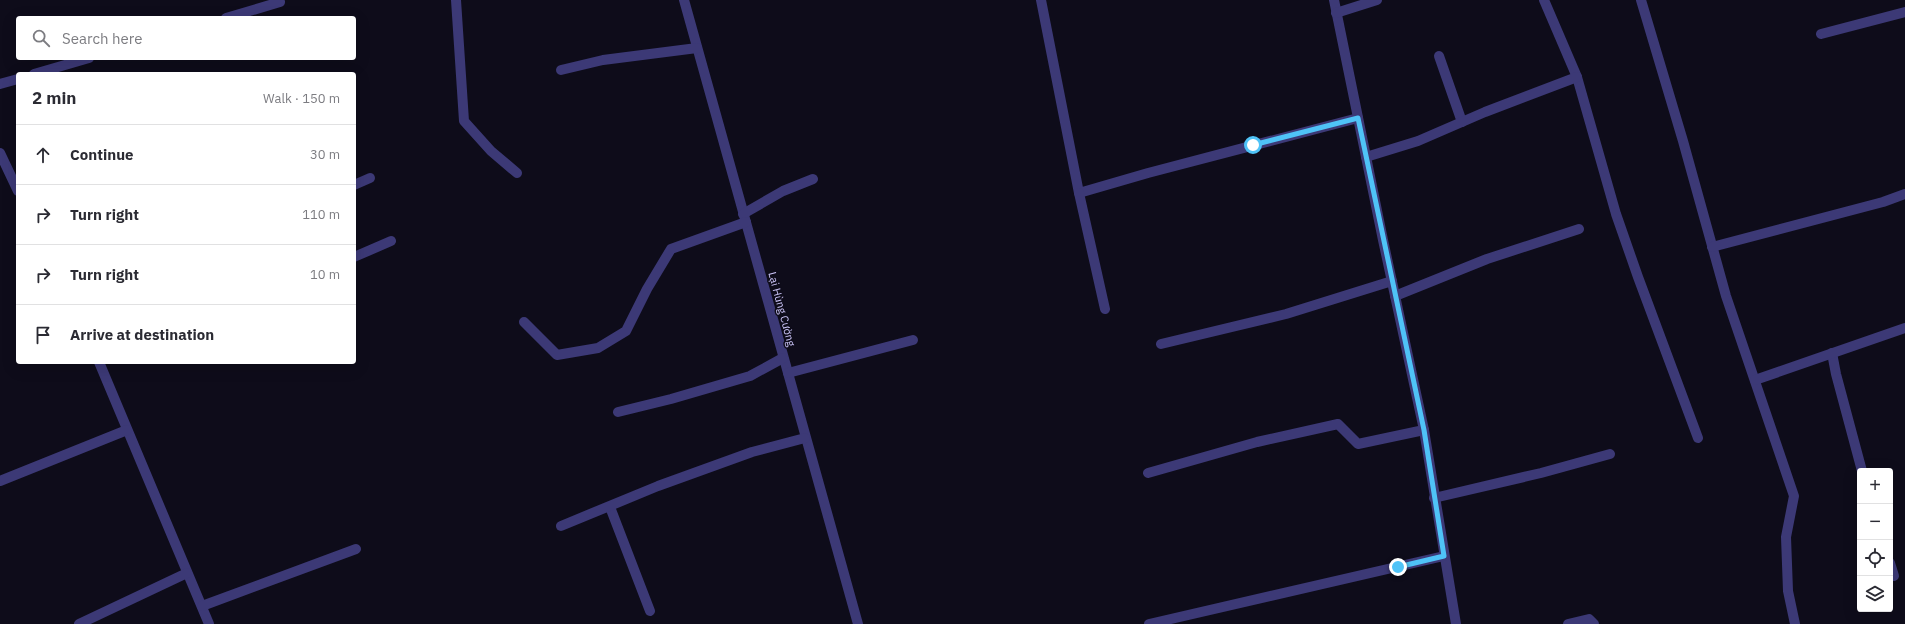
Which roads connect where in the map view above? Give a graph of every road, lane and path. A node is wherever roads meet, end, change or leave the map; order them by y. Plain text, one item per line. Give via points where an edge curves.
1 (456, 0) edge
2 (684, 0) edge
3 (1041, 0) edge
4 (1334, 0) edge
5 (1377, 0) edge
6 (1544, 0) edge
7 (1642, 0) edge
8 (280, 2) dead end
9 (1905, 12) edge
10 (1336, 13) junction
11 (233, 16) edge
12 (1821, 34) dead end
13 (697, 48) junction
14 (1439, 56) dead end
15 (82, 60) edge
16 (561, 70) dead end
17 (41, 72) edge
18 (1578, 77) junction
19 (16, 80) edge
20 (0, 84) edge
21 (1358, 118) junction
22 (1462, 122) junction
23 (0, 153) edge
24 (1366, 157) junction
25 (4, 172) edge
26 (516, 173) dead end
27 (370, 178) dead end
28 (813, 179) dead end
29 (356, 184) edge
30 (16, 188) edge
31 (1079, 193) junction
32 (1905, 194) edge
33 (744, 218) junction
34 (1579, 229) dead end
35 (390, 241) dead end
36 (1712, 247) junction
37 (356, 256) edge
38 (1392, 281) junction
39 (1395, 296) junction
40 (1105, 309) dead end
41 (524, 322) dead end
42 (1905, 328) edge
43 (913, 340) dead end
44 (1161, 344) dead end
45 (1832, 353) junction
46 (783, 358) junction
47 (103, 364) edge
48 (788, 373) junction
49 (1755, 380) junction
50 (618, 412) dead end
51 (128, 430) junction
52 (1424, 430) junction
53 (806, 438) junction
54 (1698, 438) dead end
55 (1610, 454) dead end
56 (1861, 468) edge
57 (1148, 473) dead end
58 (0, 481) edge
59 (1434, 498) junction
60 (610, 507) junction
61 (561, 526) dead end
62 (356, 549) dead end
63 (1444, 556) junction
64 (187, 573) junction
65 (1893, 573) edge
66 (1894, 576) dead end
67 (202, 606) junction
68 (650, 611) dead end
69 (79, 624) edge
70 (209, 624) edge
71 (858, 624) edge
72 (1149, 624) edge
73 (1456, 624) edge
74 (1568, 624) edge
75 (1594, 624) edge
76 (1795, 624) edge

1 - 26 street via 464,121 491,151
2 - 13 street, Lại Hùng Cường
3 - 31 street
4 - 10 street
5 - 10 street
6 - 18 street
7 - 36 street
8 - 11 street
9 - 12 street
10 - 21 street
13 - 16 street via 603,60
13 - 33 street, Lại Hùng Cường
14 - 22 street
15 - 17 street
18 - 22 street
18 - 54 street via 1616,214
19 - 20 street
21 - 24 street
21 - 31 street
22 - 24 street via 1418,141
23 - 25 street
24 - 38 street
25 - 30 street
27 - 29 street
28 - 33 street via 783,192
31 - 40 street
32 - 36 street
33 - 41 street via 671,249 626,331 598,348 557,355
33 - 46 street, Lại Hùng Cường
34 - 39 street via 1487,259
35 - 37 street
36 - 49 street
38 - 39 street
38 - 44 street via 1286,314
39 - 52 street
42 - 45 street
43 - 48 street
45 - 49 street
45 - 56 street
46 - 48 street, Lại Hùng Cường
46 - 50 street via 750,376
47 - 51 street
48 - 53 street, Lại Hùng Cường
49 - 76 street via 1794,496 1786,537 1788,591
51 - 58 street
51 - 64 street
52 - 57 street via 1358,444 1338,424 1257,442
52 - 59 street
53 - 60 street via 752,452 658,486
53 - 71 street, Lại Hùng Cường
55 - 59 street
59 - 63 street
60 - 61 street
60 - 68 street
62 - 67 street
63 - 72 street
63 - 73 street
64 - 67 street
64 - 69 street
65 - 66 street
67 - 70 street
74 - 75 street via 1589,619

